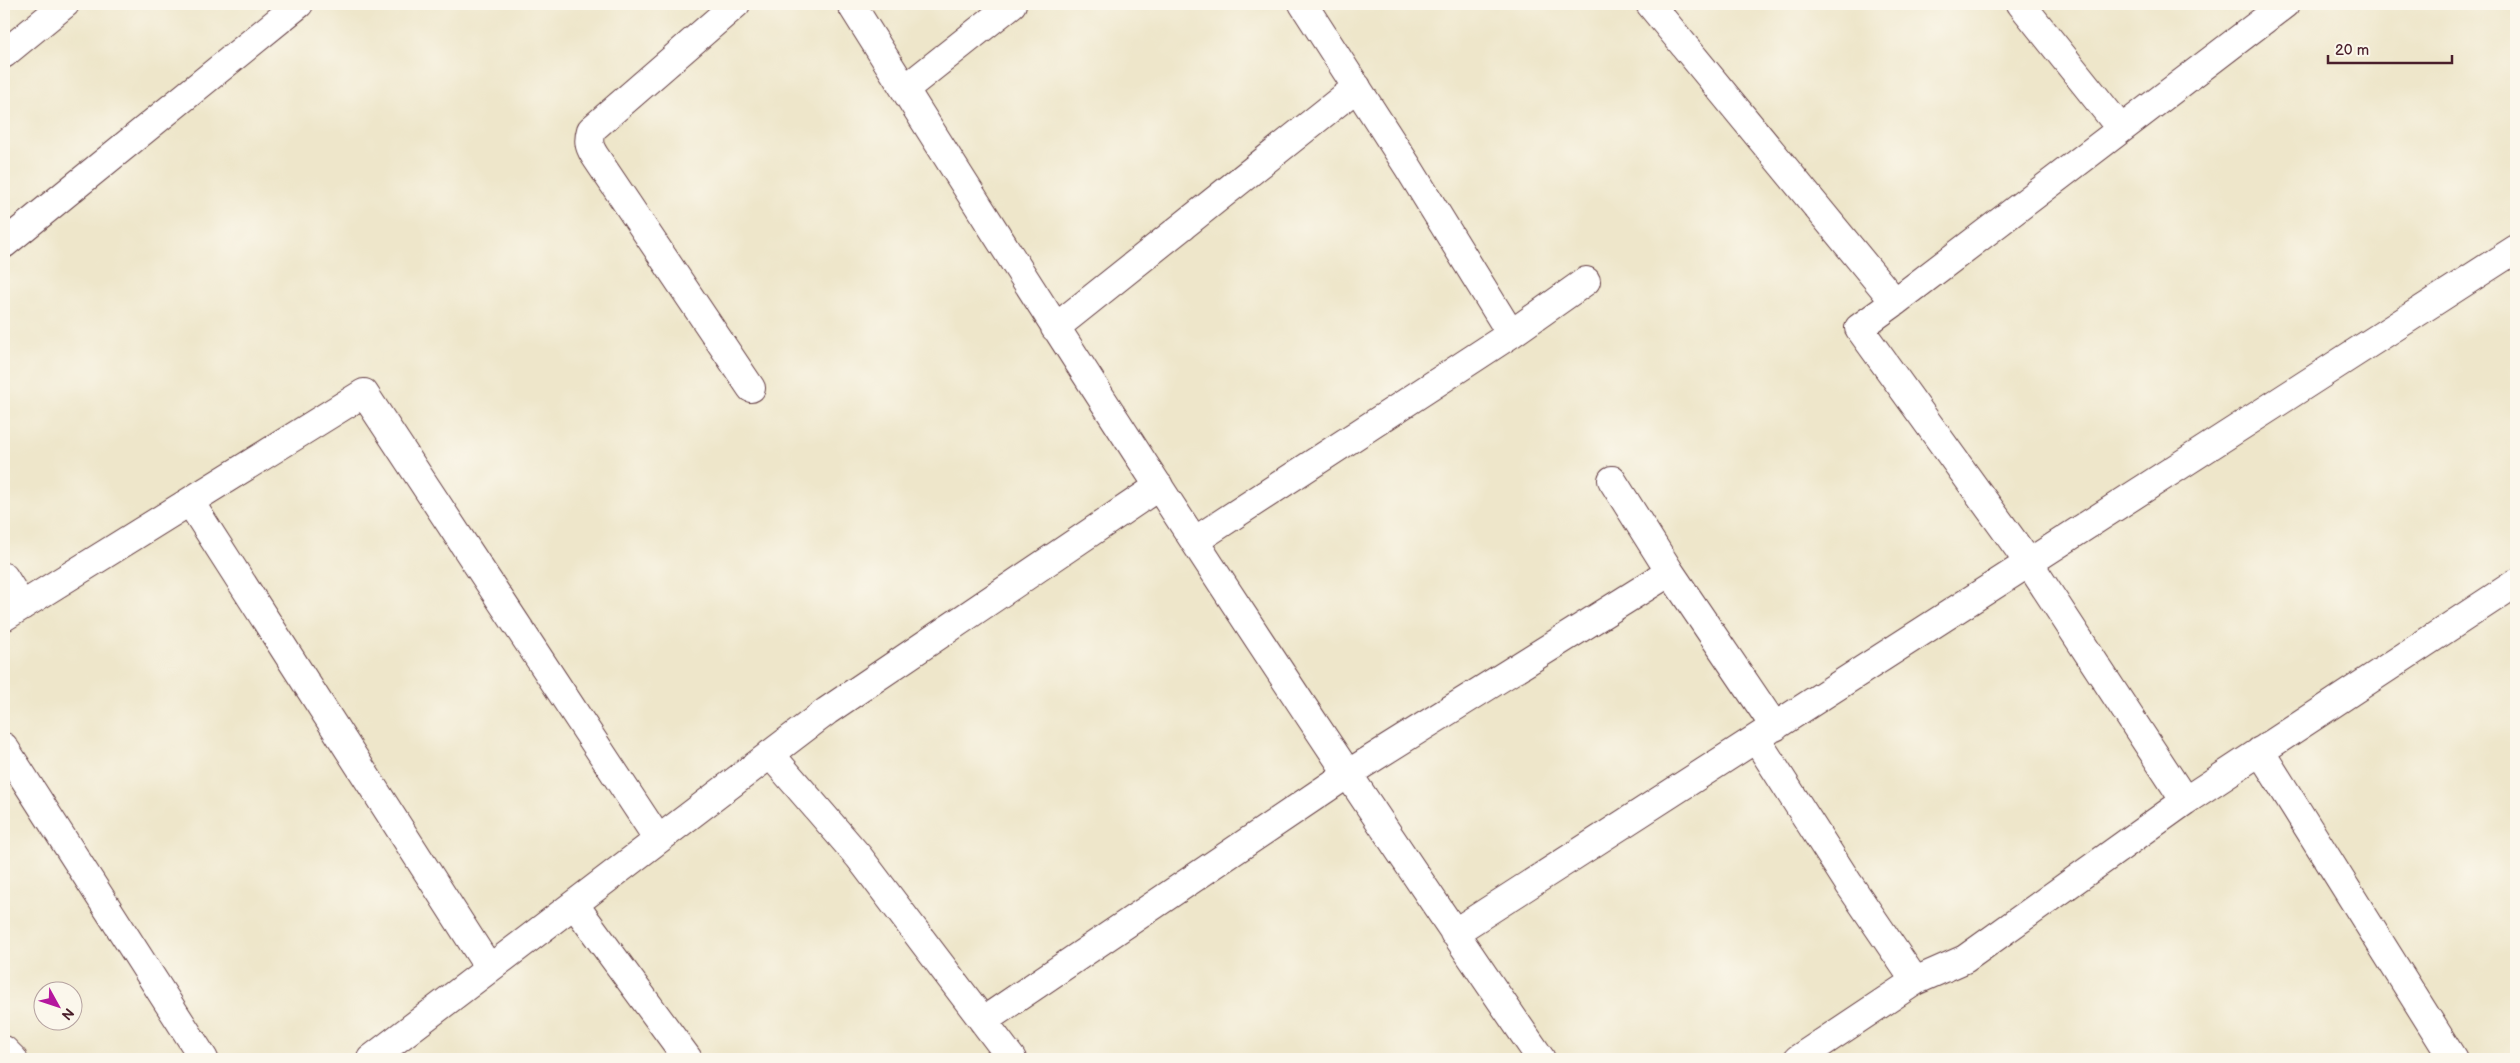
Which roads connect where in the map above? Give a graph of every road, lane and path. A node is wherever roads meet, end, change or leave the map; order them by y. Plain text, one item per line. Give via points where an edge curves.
1 (65, 4) edge
2 (299, 4) edge
3 (736, 4) edge
4 (851, 4) edge
5 (1012, 4) edge
6 (1303, 4) edge
7 (1650, 4) edge
8 (2021, 4) edge
9 (2285, 4) edge
10 (4, 54) edge
11 (1357, 87) junction
12 (905, 89) junction
13 (2121, 130) junction
14 (4, 244) edge
15 (2516, 249) edge
16 (1586, 281) dead end
17 (1895, 302) junction
18 (1055, 328) junction
19 (1511, 334) junction
20 (751, 388) dead end
21 (1612, 480) dead end
22 (1159, 486) junction
23 (190, 502) junction
24 (1196, 540) junction
25 (2029, 563) junction
26 (1670, 572) junction
27 (4, 577) edge
28 (2516, 583) edge
29 (13, 611) edge
30 (1765, 733) junction
31 (4, 747) edge
32 (2260, 752) junction
33 (770, 754) junction
34 (1349, 773) junction
35 (2185, 801) junction
36 (658, 839) junction
37 (574, 904) junction
38 (1454, 932) junction
39 (490, 968) junction
40 (1916, 980) junction
41 (984, 1021) junction
42 (4, 1050) edge
43 (1813, 1055) edge
44 (13, 1059) edge
45 (204, 1059) edge
46 (371, 1059) edge
47 (688, 1059) edge
48 (1012, 1059) edge
49 (1541, 1059) edge
50 (2453, 1059) edge

1 - 10 street
2 - 14 street
3 - 20 street via 591,130 588,139 589,148
4 - 12 street
5 - 12 street
6 - 11 street
7 - 17 street
8 - 13 street
9 - 13 street
11 - 18 street
11 - 19 street
12 - 18 street
13 - 17 street
15 - 25 street
16 - 19 street
17 - 25 street via 1859,328
18 - 22 street
19 - 24 street
21 - 26 street
22 - 24 street
22 - 33 street via 827,711
23 - 29 street
23 - 36 street via 364,393
23 - 39 street
24 - 34 street
25 - 30 street
25 - 35 street
26 - 30 street
26 - 34 street
27 - 29 street
28 - 32 street
30 - 38 street
30 - 40 street via 1849,884
31 - 45 street
32 - 35 street
32 - 50 street
33 - 36 street
33 - 41 street via 859,857
34 - 38 street
34 - 41 street
35 - 40 street via 1966,959
36 - 37 street
37 - 39 street
37 - 47 street
38 - 49 street
39 - 46 street
40 - 43 street
41 - 48 street
42 - 44 street

